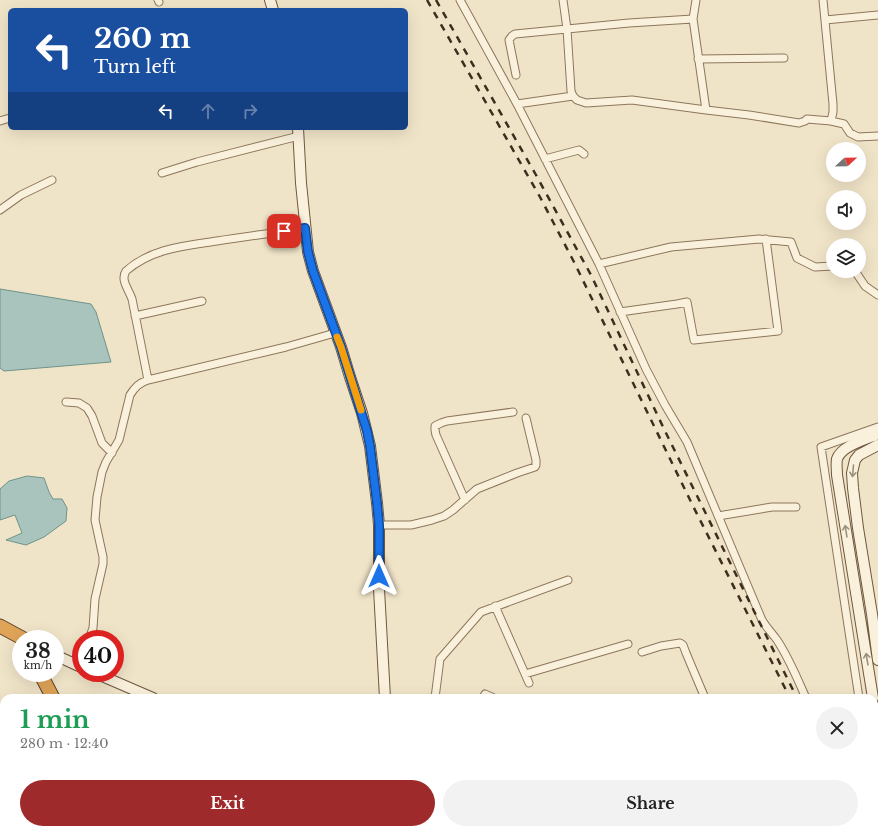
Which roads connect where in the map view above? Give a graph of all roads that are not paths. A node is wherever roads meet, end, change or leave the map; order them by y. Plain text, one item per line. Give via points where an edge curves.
1 (460, 0) edge
2 (563, 0) edge
3 (696, 0) edge
4 (823, 0) edge
5 (878, 15) edge
6 (693, 19) junction
7 (825, 20) junction
8 (567, 29) junction
9 (784, 58) dead end
10 (698, 59) junction
11 (516, 75) dead end
12 (573, 96) junction
13 (516, 104) junction
14 (706, 110) junction
15 (831, 121) junction
16 (298, 132) edge
17 (878, 136) edge
18 (584, 154) dead end
19 (545, 159) junction
20 (162, 173) dead end
21 (52, 180) dead end
22 (0, 210) edge
23 (305, 228) junction
24 (766, 239) junction
25 (599, 264) junction
26 (826, 266) edge
27 (860, 278) edge
28 (878, 295) edge
29 (202, 301) dead end
30 (620, 312) junction
31 (135, 316) junction
32 (335, 333) junction
33 (148, 380) junction
34 (66, 402) dead end
35 (513, 412) dead end
36 (526, 418) dead end
37 (878, 427) edge
38 (878, 434) edge
39 (878, 446) edge
40 (112, 453) junction
41 (465, 500) junction
42 (796, 507) dead end
43 (718, 516) junction
44 (379, 525) junction
45 (568, 580) dead end
46 (495, 606) junction
47 (0, 626) edge
48 (92, 630) edge
49 (12, 632) edge
50 (628, 644) dead end
51 (642, 652) dead end
52 (878, 660) edge
53 (525, 674) junction
54 (45, 682) edge
55 (116, 682) edge
56 (529, 683) dead end
57 (51, 694) edge
58 (144, 694) edge
59 (385, 694) edge
60 (436, 694) edge
61 (703, 694) edge
62 (804, 694) edge
63 (858, 694) edge
64 (872, 694) edge

1 - 13 street
2 - 8 street
3 - 6 street
4 - 7 street
5 - 7 street
6 - 8 street
6 - 10 street
7 - 15 street via 833,104
8 - 11 street via 512,36 509,40
8 - 12 street
9 - 10 street
10 - 14 street
12 - 13 street
12 - 14 street via 586,103 632,100
13 - 19 street
14 - 15 street via 799,123 807,119
15 - 17 street via 844,124 850,133 858,137
16 - 20 street
16 - 23 street
18 - 19 street via 579,150
19 - 25 street
21 - 22 street via 21,195
23 - 31 street via 173,248 151,255 124,274 124,283 130,292
23 - 32 street via 310,261
24 - 25 street via 671,248
24 - 26 street via 791,242 797,258 815,267
24 - 30 street via 778,331 694,340 687,302
25 - 30 street
27 - 28 street via 865,286
29 - 31 street
30 - 43 street via 649,375 686,442
31 - 33 street
32 - 33 street
32 - 44 street via 367,431
33 - 40 street via 140,383 130,395 120,440
34 - 40 street via 78,403 87,408 102,443
35 - 41 street via 435,426 436,435
36 - 41 street via 536,460 535,467 477,489
37 - 63 street via 821,447
64 -> 38 street via 837,476 837,460 846,448
39 -> 52 street via 859,455 852,473
40 - 48 street via 102,472 97,497 95,520 103,564 95,599
41 - 44 street via 444,516 432,520 411,525
42 - 43 street via 772,507
43 - 62 street via 762,620 790,662
44 - 59 street via 379,589
45 - 46 street
46 - 53 street
46 - 60 street via 481,612 440,659
47 - 49 highway
50 - 53 street
51 - 61 street via 680,643
53 - 56 street
54 - 57 highway
55 - 58 street

